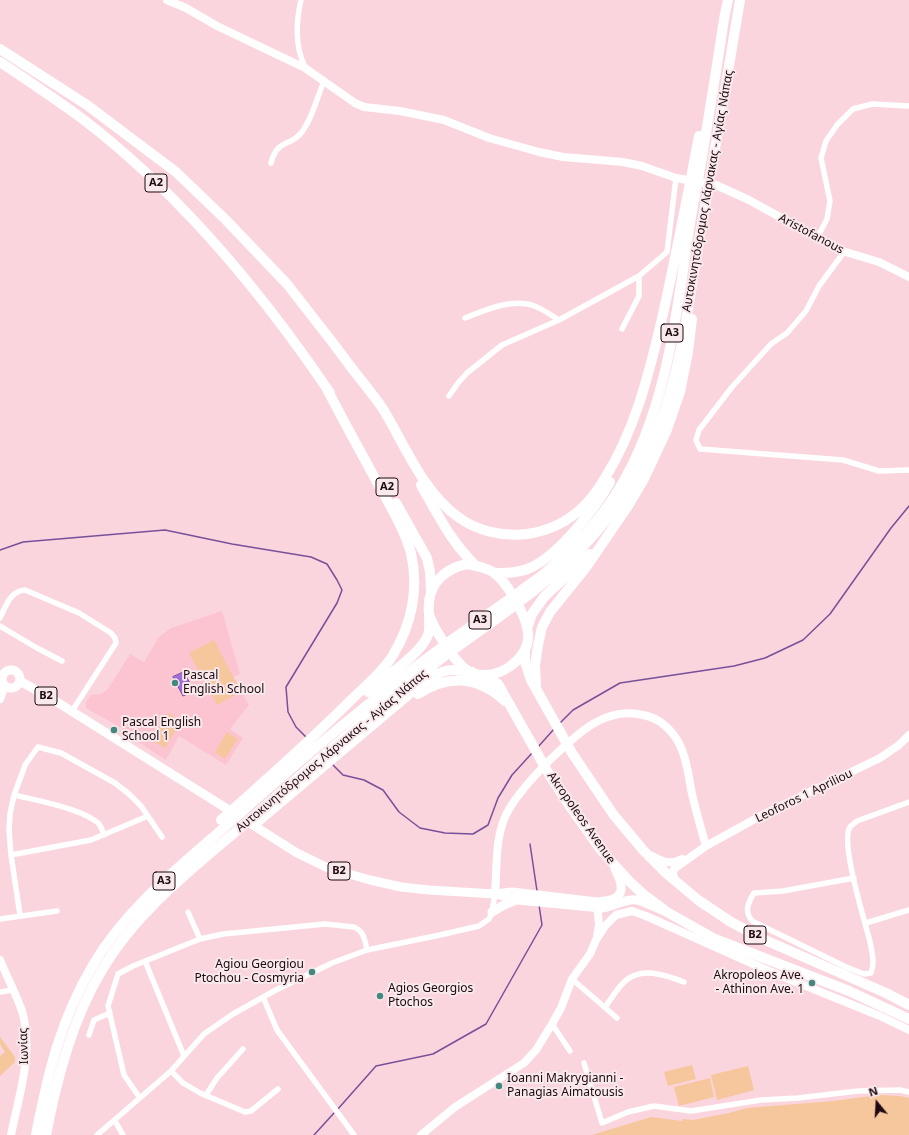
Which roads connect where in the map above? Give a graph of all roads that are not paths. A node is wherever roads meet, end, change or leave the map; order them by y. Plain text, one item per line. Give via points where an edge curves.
1 (167, 0) edge
2 (300, 0) edge
3 (728, 0) edge
4 (740, 0) edge
5 (0, 50) edge
6 (0, 62) edge
7 (305, 68) junction
8 (324, 81) junction
9 (909, 106) edge
10 (271, 163) dead end
11 (676, 178) junction
12 (713, 181) junction
13 (693, 189) junction
14 (693, 205) junction
15 (817, 238) junction
16 (844, 252) junction
17 (695, 267) junction
18 (639, 276) junction
19 (909, 277) edge
20 (465, 318) dead end
21 (559, 320) junction
22 (622, 329) dead end
23 (350, 366) junction
24 (327, 389) junction
25 (449, 396) dead end
26 (909, 470) edge
27 (609, 534) junction
28 (476, 566) junction
29 (496, 574) junction
30 (431, 592) junction
31 (429, 615) junction
32 (0, 618) edge
33 (0, 626) edge
34 (528, 626) junction
35 (525, 650) junction
36 (62, 661) dead end
37 (3, 669) edge
38 (472, 672) junction
39 (485, 676) junction
40 (20, 681) junction
41 (6, 686) junction
42 (538, 692) junction
43 (0, 699) edge
44 (512, 708) junction
45 (72, 711) junction
46 (382, 716) junction
47 (323, 728) junction
48 (909, 735) edge
49 (14, 795) junction
50 (252, 797) junction
51 (909, 802) edge
52 (266, 810) junction
53 (148, 816) junction
54 (104, 835) junction
55 (162, 837) dead end
56 (706, 846) junction
57 (643, 850) junction
58 (696, 853) junction
59 (11, 855) junction
60 (613, 864) junction
61 (854, 878) junction
62 (677, 884) junction
63 (494, 894) junction
64 (538, 898) junction
65 (518, 900) junction
66 (597, 905) junction
67 (909, 910) edge
68 (57, 911) dead end
69 (188, 912) dead end
70 (492, 912) junction
71 (667, 912) junction
72 (20, 915) junction
73 (0, 919) edge
74 (866, 923) junction
75 (200, 940) junction
76 (596, 940) junction
77 (367, 950) junction
78 (0, 960) edge
79 (145, 961) junction
80 (572, 979) junction
81 (684, 982) dead end
82 (13, 990) junction
83 (0, 992) edge
84 (886, 993) junction
85 (264, 997) junction
86 (909, 1002) edge
87 (909, 1005) edge
88 (605, 1007) junction
89 (110, 1013) junction
90 (618, 1018) dead end
91 (909, 1018) edge
92 (552, 1024) junction
93 (909, 1030) edge
94 (88, 1035) dead end
95 (243, 1049) dead end
96 (570, 1051) dead end
97 (184, 1056) junction
98 (584, 1064) dead end
99 (171, 1071) junction
100 (278, 1089) dead end
101 (909, 1092) edge
102 (206, 1095) junction
103 (140, 1098) junction
104 (115, 1121) junction
105 (11, 1135) edge
106 (36, 1135) edge
107 (46, 1135) edge
108 (97, 1135) edge
109 (124, 1135) edge
110 (354, 1135) edge
111 (421, 1135) edge

1 - 7 main road, Aristofanous
2 - 7 street via 297,38 300,58
3 - 13 highway, Αυτοκινητόδρομος Λάρνακας - Αγίας Νάπας / A3 via 714,56
4 - 12 highway, Αυτοκινητόδρομος Λάρνακας - Αγίας Νάπας / A3
5 - 23 highway, A2 via 87,105 176,172 288,284
6 - 24 highway, A2 via 80,118 126,155 165,192 208,236 266,304
7 - 8 main road, Aristofanous
8 - 10 street via 301,134 283,144 273,154
8 - 11 main road, Aristofanous via 364,107 444,120 489,138 539,152 563,157 623,162
9 - 15 street via 872,104 853,109 837,125 826,141 821,158 830,201 827,219
11 - 12 main road, Aristofanous
11 - 18 street via 666,252
12 - 15 main road, Aristofanous
12 - 17 highway, Αυτοκινητόδρομος Λάρνακας - Αγίας Νάπας / A3 via 708,192
13 - 14 highway, Αυτοκινητόδρομος Λάρνακας - Αγίας Νάπας / A3
13 - 23 highway via 647,381 634,421 597,491 584,507 555,526 535,533 500,534 470,525 458,517 428,487 381,407
14 - 29 highway via 653,382 639,425 620,464 584,520 556,550 530,568
14 - 50 highway, Αυτοκινητόδρομος Λάρνακας - Αγίας Νάπας / A3 via 674,324 661,386 630,470 616,493 574,545 539,577 419,665
15 - 16 main road, Aristofanous
16 - 19 main road, Aristofanous via 879,262
16 - 26 street via 819,286 806,311 787,333 771,344 732,387 699,430 696,440 700,449 843,460 879,471
17 - 27 highway via 694,304 680,392 666,432 644,479
17 - 52 highway, Αυτοκινητόδρομος Λάρνακας - Αγίας Νάπας / A3 via 672,389 658,430 637,474 603,526 545,583 426,671 352,730
18 - 21 street
18 - 22 street via 639,296
20 - 21 street via 493,307 518,303 533,305
21 - 25 street via 502,344 467,373
23 - 28 highway, A2 via 446,530
24 - 30 highway, A2 via 347,418 419,542 427,558
24 - 47 highway via 395,514 410,552 414,570 414,590 407,628 393,656
27 - 34 highway via 544,597 532,614
27 - 42 highway via 550,612 542,627 535,665
28 - 29 highway
28 - 30 highway via 467,564 453,568 441,576
29 - 34 highway via 508,588
30 - 31 highway
31 - 38 highway via 453,656 464,668
31 - 47 highway via 428,633 416,652
32 - 45 street via 13,594 25,590 79,613 112,633 116,643
33 - 36 street
34 - 35 highway via 529,636
35 - 39 highway via 509,667
35 - 42 highway, B2 via 526,671
37 - 40 main road, B2 via 16,671 20,675
37 - 41 main road, B2 via 1,679
38 - 39 highway
38 - 46 highway via 458,669 437,673
39 - 44 highway, B2 via 498,684
40 - 41 main road, B2 via 14,687
40 - 45 main road, B2
41 - 43 main road
42 - 57 highway, B2 via 572,753 613,814
44 - 46 highway via 489,688 462,680 430,686
44 - 60 highway, Akropoleos Avenue / B2 via 550,776
45 - 63 main road, B2 via 272,838 328,868 402,887
46 - 52 highway
47 - 50 highway
48 - 56 main road, Leoforos 1 Apriliou via 880,758 764,814
49 - 53 street via 26,765 38,747 61,752 115,783 129,794
49 - 54 street via 77,811 101,826
49 - 59 street via 9,830
50 - 106 highway via 146,890 114,927 90,962 78,986 61,1034 47,1079
51 - 61 street via 850,826 848,848
52 - 107 highway, Αυτοκινητόδρομος Λάρνακας - Αγίας Νάπας / A3 via 157,901 126,935 104,966 81,1010 57,1082
53 - 54 street
53 - 55 street
54 - 59 street via 91,840
56 - 58 main road, Leoforos 1 Apriliou
56 - 63 main road via 681,746 673,734 662,722 647,715 624,712 612,714 588,726 571,740 540,770 511,805 498,843
57 - 58 main road, Leoforos 1 Apriliou via 666,863
57 - 62 highway, B2
58 - 62 main road, Leoforos 1 Apriliou via 674,869 673,877
59 - 72 street
60 - 66 main road, B2 via 621,880 621,892 616,898
60 - 71 highway, Akropoleos Avenue / B2 via 639,890
61 - 74 street
61 - 74 street via 783,891 754,893 747,906 747,915 752,921 846,967 867,974 872,973 873,959
62 - 84 highway, B2 via 730,922
63 - 64 main road, B2 via 512,892
63 - 65 main road, B2
63 - 70 street
64 - 65 main road, B2
64 - 66 main road, B2
65 - 70 main road
66 - 71 main road, B2 via 608,907 628,900 637,900
66 - 76 main road via 599,926
67 - 74 street
68 - 72 street
69 - 75 street
70 - 77 street via 490,919 479,926
71 - 91 highway, Akropoleos Avenue / B2 via 715,939 849,991
72 - 73 street
75 - 77 street via 223,934 324,924 358,928
75 - 79 street
76 - 80 main road via 590,954
76 - 93 main road via 616,915 632,911
77 - 85 street via 332,963
78 - 82 main road, Ιωνίας
79 - 89 street via 118,974 108,1006
79 - 97 street
80 - 88 street
80 - 92 main road
81 - 88 street via 660,974 638,974 626,980
82 - 83 street
82 - 105 main road, Ιωνίας via 22,1011 26,1034 26,1066
84 - 86 main road
84 - 87 highway, B2
85 - 97 street via 208,1030
85 - 110 street via 277,1030
88 - 90 street
89 - 94 street via 94,1020
89 - 103 street via 124,1075
92 - 96 street
92 - 111 main road via 536,1050 524,1063 455,1107
95 - 102 street via 217,1078
97 - 99 street
98 - 101 street via 602,1123 628,1112 654,1106 691,1111 761,1100 858,1091
99 - 102 street via 183,1083
99 - 103 street
100 - 102 street via 251,1111 245,1112
103 - 104 street
104 - 108 street
104 - 109 street

